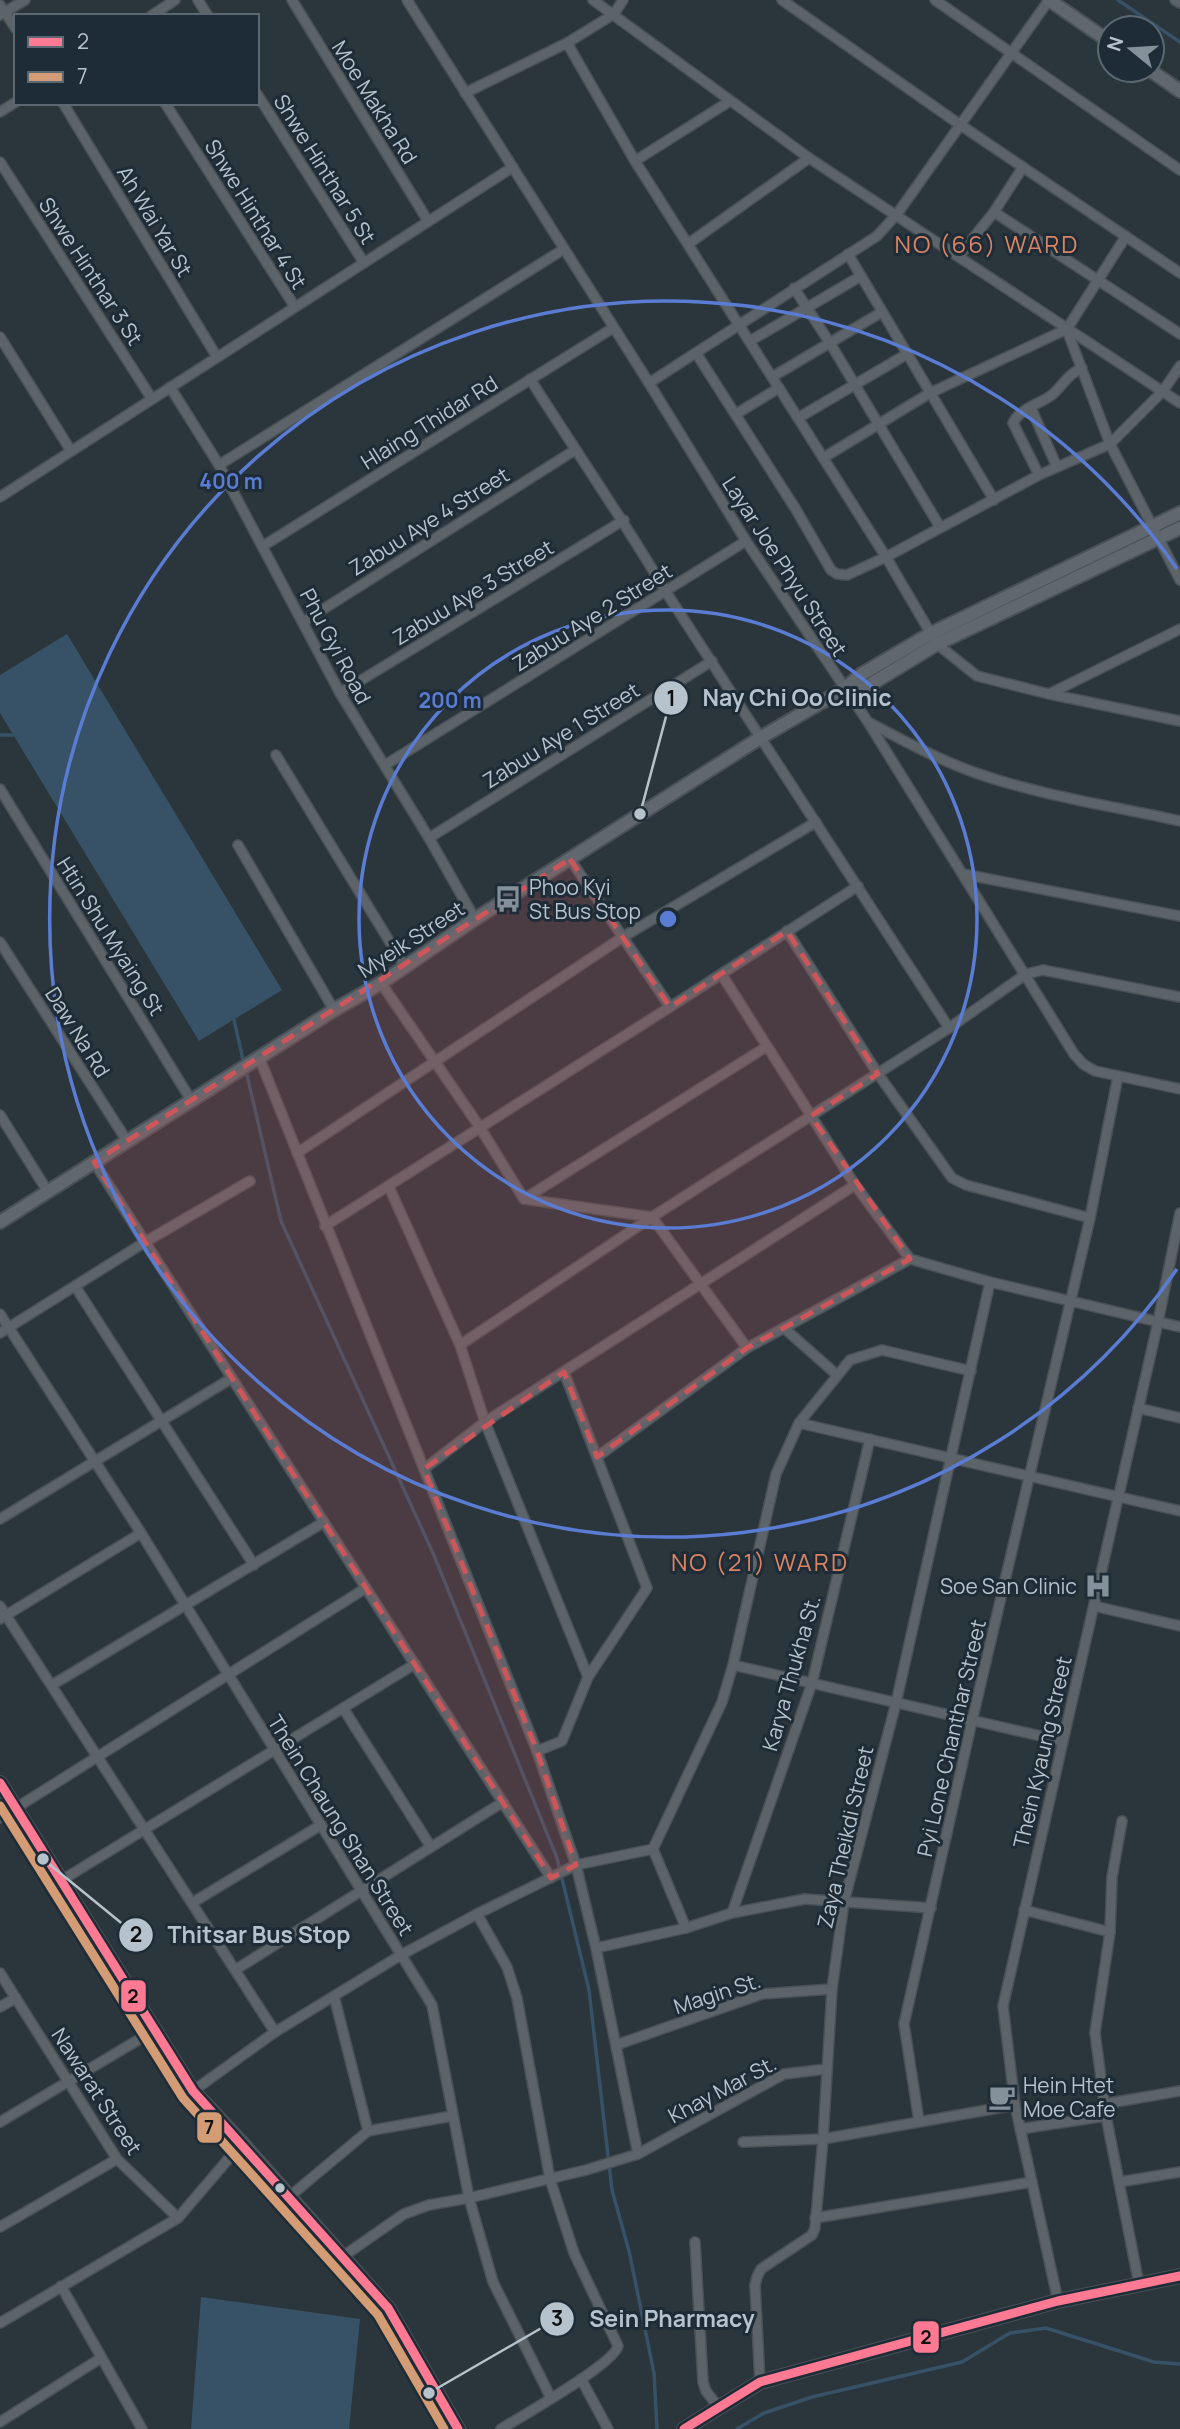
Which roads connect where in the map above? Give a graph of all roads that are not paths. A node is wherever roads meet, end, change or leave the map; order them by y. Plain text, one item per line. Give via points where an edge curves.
1 (25, 0) edge
2 (175, 0) edge
3 (292, 0) edge
4 (407, 0) edge
5 (593, 0) edge
6 (623, 0) edge
7 (782, 0) edge
8 (935, 0) edge
9 (1049, 0) edge
10 (1175, 0) edge
11 (1180, 3) edge
12 (2, 11) edge
13 (153, 14) edge
14 (614, 15) junction
15 (14, 26) edge
16 (1096, 32) edge
17 (567, 43) junction
18 (1010, 53) junction
19 (465, 93) junction
20 (259, 97) edge
21 (730, 101) junction
22 (65, 105) edge
23 (166, 105) edge
24 (959, 124) junction
25 (809, 158) junction
26 (635, 161) junction
27 (0, 162) edge
28 (513, 167) junction
29 (1023, 167) junction
30 (1180, 170) edge
31 (994, 212) junction
32 (897, 214) junction
33 (428, 221) junction
34 (1126, 236) junction
35 (688, 244) junction
36 (564, 249) junction
37 (848, 254) junction
38 (959, 256) junction
39 (364, 263) junction
40 (1180, 273) edge
41 (861, 276) junction
42 (1099, 279) junction
43 (794, 288) junction
44 (807, 306) junction
45 (295, 307) junction
46 (883, 312) junction
47 (740, 326) junction
48 (613, 328) junction
49 (1067, 330) junction
50 (1180, 334) edge
51 (0, 337) edge
52 (750, 341) junction
53 (830, 343) junction
54 (696, 353) junction
55 (907, 354) junction
56 (217, 357) junction
57 (1180, 366) edge
58 (1082, 368) junction
59 (772, 377) junction
60 (530, 379) junction
61 (649, 383) junction
62 (855, 384) junction
63 (170, 387) junction
64 (779, 388) junction
65 (1163, 391) junction
66 (930, 393) junction
67 (152, 399) junction
68 (1180, 403) edge
69 (1031, 408) junction
70 (736, 414) junction
71 (798, 418) junction
72 (878, 425) junction
73 (1110, 443) junction
74 (575, 450) junction
75 (71, 451) junction
76 (823, 458) junction
77 (219, 465) junction
78 (1057, 467) junction
79 (1038, 475) junction
80 (2, 491) edge
81 (994, 500) junction
82 (1180, 513) edge
83 (624, 520) junction
84 (1152, 526) junction
85 (940, 527) junction
86 (1180, 528) edge
87 (1159, 538) junction
88 (746, 541) junction
89 (263, 546) junction
90 (886, 557) junction
91 (1180, 580) edge
92 (666, 592) junction
93 (303, 622) junction
94 (1180, 629) edge
95 (934, 639) junction
96 (712, 660) junction
97 (844, 689) junction
98 (340, 693) junction
99 (1049, 694) junction
100 (1180, 721) edge
101 (868, 722) junction
102 (760, 738) junction
103 (276, 755) dead end
104 (385, 765) junction
105 (0, 789) edge
106 (1180, 821) edge
107 (816, 822) junction
108 (429, 838) junction
109 (238, 845) dead end
110 (570, 859) junction
111 (962, 874) junction
112 (859, 886) junction
113 (1180, 916) edge
114 (475, 919) junction
115 (787, 931) junction
116 (623, 937) junction
117 (0, 942) edge
118 (405, 967) junction
119 (1026, 974) junction
120 (722, 975) junction
121 (381, 983) junction
122 (1180, 997) edge
123 (670, 1007) junction
124 (334, 1010) junction
125 (949, 1028) junction
126 (766, 1046) junction
127 (259, 1057) junction
128 (435, 1062) junction
129 (878, 1074) junction
130 (1118, 1076) junction
131 (1180, 1089) edge
132 (191, 1100) junction
133 (0, 1115) edge
134 (810, 1116) junction
135 (479, 1126) junction
136 (127, 1141) junction
137 (297, 1153) junction
138 (94, 1162) junction
139 (250, 1181) dead end
140 (855, 1185) junction
141 (389, 1187) junction
142 (48, 1192) junction
143 (524, 1199) junction
144 (1180, 1213) edge
145 (652, 1217) junction
146 (1090, 1218) junction
147 (0, 1222) edge
148 (325, 1226) junction
149 (1177, 1236) edge
150 (145, 1242) junction
151 (910, 1259) junction
152 (990, 1282) junction
153 (701, 1284) junction
154 (75, 1286) junction
155 (1071, 1301) junction
156 (0, 1314) edge
157 (1158, 1322) junction
158 (1180, 1327) edge
159 (9, 1328) junction
160 (784, 1328) junction
161 (0, 1333) edge
162 (460, 1345) junction
163 (747, 1348) junction
164 (971, 1371) junction
165 (564, 1373) junction
166 (837, 1375) junction
167 (232, 1378) junction
168 (1138, 1408) junction
169 (1180, 1418) edge
170 (161, 1420) junction
171 (485, 1422) junction
172 (799, 1423) junction
173 (870, 1439) junction
174 (597, 1457) junction
175 (951, 1458) junction
176 (95, 1461) junction
177 (424, 1469) junction
178 (1030, 1476) junction
179 (1118, 1496) junction
180 (1180, 1511) edge
181 (0, 1519) edge
182 (324, 1522) junction
183 (141, 1533) junction
184 (254, 1565) junction
185 (366, 1588) junction
186 (0, 1606) edge
187 (186, 1606) junction
188 (1094, 1606) junction
189 (3, 1617) edge
190 (1180, 1626) edge
191 (415, 1664) junction
192 (733, 1665) junction
193 (228, 1675) junction
194 (588, 1677) junction
195 (812, 1683) junction
196 (52, 1685) junction
197 (896, 1703) junction
198 (344, 1708) junction
199 (972, 1721) junction
200 (1062, 1741) junction
201 (275, 1750) junction
202 (537, 1751) junction
203 (98, 1757) junction
204 (0, 1783) edge
205 (503, 1802) junction
206 (16, 1808) junction
207 (0, 1818) edge
208 (1122, 1821) dead end
209 (321, 1825) junction
210 (145, 1830) junction
211 (431, 1847) junction
212 (653, 1849) junction
213 (576, 1865) junction
214 (552, 1877) junction
215 (62, 1880) junction
216 (361, 1891) junction
217 (844, 1902) junction
218 (192, 1903) junction
219 (931, 1908) junction
220 (1024, 1910) junction
221 (732, 1913) junction
222 (477, 1914) junction
223 (686, 1927) junction
224 (1110, 1932) junction
225 (596, 1948) junction
226 (401, 1955) junction
227 (235, 1970) junction
228 (0, 1973) edge
229 (832, 1989) junction
230 (334, 1997) junction
231 (16, 1998) junction
232 (0, 2007) edge
233 (155, 2030) junction
234 (275, 2032) junction
235 (616, 2045) junction
236 (827, 2069) junction
237 (68, 2082) junction
238 (193, 2091) junction
239 (1180, 2091) edge
240 (1104, 2104) junction
241 (1015, 2105) junction
242 (452, 2116) junction
243 (1106, 2116) junction
244 (919, 2121) junction
245 (0, 2122) edge
246 (1020, 2129) junction
247 (368, 2131) junction
248 (823, 2139) junction
249 (743, 2142) dead end
250 (242, 2143) junction
251 (633, 2155) junction
252 (117, 2159) junction
253 (1180, 2172) edge
254 (550, 2179) junction
255 (1031, 2182) junction
256 (1119, 2182) junction
257 (289, 2197) junction
258 (469, 2198) junction
259 (178, 2218) junction
260 (815, 2218) junction
261 (0, 2227) edge
262 (695, 2242) dead end
263 (342, 2257) junction
264 (1180, 2276) edge
265 (1139, 2284) junction
266 (61, 2286) junction
267 (1058, 2301) junction
268 (0, 2323) edge
269 (101, 2358) junction
270 (581, 2379) junction
271 (760, 2382) junction
272 (551, 2398) junction
273 (719, 2408) junction
274 (0, 2422) edge
275 (142, 2429) edge
276 (458, 2429) edge
277 (501, 2429) edge
278 (608, 2429) edge
279 (684, 2429) edge

1 - 12 street
2 - 13 street
3 - 33 street, Moe Makha Rd
4 - 19 street, Layar Joe Phyu Street
5 - 14 street
6 - 14 street
7 - 24 street
8 - 18 street
9 - 16 street
9 - 18 street
10 - 11 street
12 - 15 street
14 - 17 street
14 - 21 street
17 - 19 street
17 - 26 street
18 - 24 street
18 - 30 street
19 - 28 street, Layar Joe Phyu Street
20 - 39 street, Shwe Hinthar 5 St
21 - 25 street
21 - 26 street
22 - 56 street, Ah Wai Yar St
23 - 45 street, Shwe Hinthar 4 St
24 - 29 street
24 - 32 street
25 - 32 street
25 - 35 street
26 - 35 street
27 - 67 street, Shwe Hinthar 3 St
28 - 33 street
28 - 36 street, Layar Joe Phyu Street
29 - 31 street
29 - 34 street
31 - 38 street
31 - 42 street
32 - 37 street via 877,236
32 - 38 street
33 - 39 street
34 - 40 street
34 - 42 street
35 - 47 street
36 - 48 street, Layar Joe Phyu Street
36 - 77 street
37 - 41 street
37 - 43 street
38 - 49 street
39 - 45 street
41 - 44 street
41 - 46 street
42 - 49 street
42 - 50 street
43 - 44 street
43 - 47 street
44 - 52 street
44 - 53 street
45 - 56 street
46 - 53 street
46 - 55 street
47 - 52 street
47 - 54 street
48 - 60 street, Hlaing Thidar Rd
48 - 61 street, Layar Joe Phyu Street
49 - 58 street
49 - 65 street
49 - 66 street
51 - 75 street
52 - 59 street
53 - 59 street
53 - 62 street
54 - 61 street
54 - 70 street
55 - 62 street
55 - 66 street
56 - 63 street
57 - 65 street
58 - 69 street
58 - 73 street
59 - 64 street
60 - 74 street
60 - 89 street, Hlaing Thidar Rd
61 - 88 street, Layar Joe Phyu Street
62 - 71 street
62 - 72 street
63 - 67 street
63 - 77 street, Phu Gyi Road
64 - 70 street
64 - 71 street
65 - 68 street
65 - 73 street
66 - 72 street
66 - 81 street
67 - 75 street
69 - 78 street
69 - 79 street via 1013,423
70 - 90 street via 831,570 847,575
71 - 76 street
72 - 76 street
72 - 85 street
73 - 78 street
73 - 84 street
74 - 83 street
74 - 93 street, Zabuu Aye 4 Street
75 - 80 street
76 - 90 street
77 - 89 street, Phu Gyi Road
78 - 79 street
79 - 81 street
81 - 85 street
82 - 84 street
83 - 92 street
83 - 98 street, Zabuu Aye 3 Street
84 - 87 street
84 - 95 street
85 - 90 street
86 - 87 street
87 - 91 street
87 - 95 street
88 - 92 street, Zabuu Aye 2 Street
88 - 97 street, Layar Joe Phyu Street
89 - 93 street, Phu Gyi Road
90 - 95 street
92 - 96 street
92 - 104 street, Zabuu Aye 2 Street
93 - 98 street, Phu Gyi Road
94 - 99 street
95 - 97 street, Myeik Street via 869,686
95 - 99 street via 977,676
96 - 102 street
96 - 108 street, Zabuu Aye 1 Street
97 - 101 street, Layar Joe Phyu Street
97 - 102 street, Myeik Street
98 - 104 street, Phu Gyi Road
99 - 100 street
101 - 106 street via 977,773
101 - 111 street, Layar Joe Phyu Street
102 - 107 street
102 - 110 street, Myeik Street
103 - 118 street
104 - 108 street, Phu Gyi Road
105 - 132 street, Htin Shu Myaing St
107 - 112 street
107 - 116 street
108 - 114 street, Phu Gyi Road
109 - 124 street
110 - 114 street, Myeik Street
110 - 116 street
111 - 113 street
111 - 119 street, Layar Joe Phyu Street
112 - 115 street
112 - 125 street
114 - 118 street, Myeik Street
115 - 120 street
115 - 129 street
116 - 123 street
116 - 128 street
117 - 136 street, Daw Na Rd
118 - 121 street, Myeik Street
119 - 122 street via 1043,970
119 - 125 street
119 - 130 street, Layar Joe Phyu Street via 1083,1064
120 - 123 street
120 - 126 street
121 - 124 street, Myeik Street
121 - 128 street
123 - 135 street
124 - 127 street, Myeik Street
125 - 129 street
126 - 134 street
126 - 143 street
127 - 132 street, Myeik Street
127 - 137 street
128 - 135 street
128 - 137 street
129 - 134 street
129 - 146 street via 952,1178
130 - 131 street, Layar Joe Phyu Street
130 - 146 street, Pyi Lone Chanthar Street
132 - 136 street, Myeik Street
133 - 142 street
134 - 140 street
134 - 145 street
135 - 141 street
135 - 143 street
136 - 138 street, Myeik Street
137 - 148 street
138 - 142 street, Myeik Street
138 - 150 street
139 - 150 street
140 - 151 street
140 - 153 street
141 - 148 street
141 - 162 street
142 - 147 street, Myeik Street
143 - 145 street
144 - 149 street, Thein Kyaung Street
145 - 153 street
145 - 162 street
146 - 155 street, Pyi Lone Chanthar Street
148 - 177 street
149 - 157 street, Thein Kyaung Street
150 - 154 street
150 - 167 street
151 - 152 street
151 - 160 street
152 - 155 street
152 - 164 street, Zaya Theikdi Street
153 - 163 street
153 - 165 street
154 - 159 street
154 - 170 street
155 - 157 street
155 - 178 street, Pyi Lone Chanthar Street
156 - 159 street, Thein Chaung Shan Street
157 - 158 street
157 - 168 street, Thein Kyaung Street
159 - 161 street
159 - 176 street, Thein Chaung Shan Street
160 - 163 street
160 - 166 street
162 - 171 street
163 - 174 street
164 - 166 street via 882,1350 850,1360
164 - 175 street, Zaya Theikdi Street
165 - 171 street
165 - 174 street
166 - 172 street
167 - 170 street
167 - 182 street
168 - 169 street
168 - 179 street, Thein Kyaung Street
170 - 176 street
170 - 184 street
171 - 177 street
171 - 194 street
172 - 173 street
172 - 192 street via 776,1474
173 - 175 street
173 - 195 street, Karya Thukha St.
174 - 194 street via 647,1588
175 - 178 street
175 - 197 street, Zaya Theikdi Street
176 - 181 street
176 - 183 street, Thein Chaung Shan Street
177 - 202 street
178 - 179 street
178 - 199 street, Pyi Lone Chanthar Street
179 - 180 street
179 - 188 street, Thein Kyaung Street
182 - 184 street
182 - 185 street
183 - 187 street, Thein Chaung Shan Street
183 - 189 street
184 - 187 street
185 - 191 street
185 - 193 street
186 - 189 street
187 - 193 street, Thein Chaung Shan Street
187 - 196 street
188 - 190 street
188 - 200 street, Thein Kyaung Street
189 - 196 street
191 - 198 street
191 - 205 street
192 - 195 street
192 - 212 street via 722,1702
193 - 201 street, Thein Chaung Shan Street
193 - 203 street
194 - 202 street via 562,1741
195 - 197 street
195 - 221 street, Karya Thukha St.
196 - 203 street
197 - 199 street
197 - 217 street, Zaya Theikdi Street
198 - 201 street
198 - 211 street
199 - 200 street
199 - 219 street, Pyi Lone Chanthar Street
200 - 220 street, Thein Kyaung Street
201 - 209 street, Thein Chaung Shan Street
201 - 210 street
202 - 213 street
203 - 206 street
203 - 210 street
204 - 206 street
205 - 211 street
205 - 214 street
206 - 207 street
206 - 215 street
208 - 224 street via 1112,1877
209 - 216 street, Thein Chaung Shan Street
209 - 218 street
210 - 215 street
210 - 218 street
211 - 216 street
212 - 213 street
212 - 223 street
213 - 214 street
213 - 225 street
214 - 222 street
215 - 233 street
216 - 226 street, Thein Chaung Shan Street
216 - 227 street
217 - 219 street
217 - 221 street via 805,1899
217 - 229 street, Zaya Theikdi Street
218 - 227 street
219 - 244 street, Pyi Lone Chanthar Street via 904,2024
220 - 224 street
220 - 241 street, Thein Kyaung Street via 1003,2006
221 - 223 street
222 - 226 street
222 - 254 street via 517,1998
223 - 225 street
224 - 240 street via 1095,2033
225 - 235 street
226 - 230 street
226 - 242 street, Thein Chaung Shan Street via 432,2005
227 - 234 street
228 - 231 street, Nawarat Street
229 - 235 street, Magin St. via 762,1994
229 - 236 street, Zaya Theikdi Street
230 - 234 street
230 - 247 street
231 - 232 street
231 - 237 street, Nawarat Street
233 - 237 street
233 - 238 street
234 - 238 street
235 - 251 street
236 - 248 street, Zaya Theikdi Street
236 - 251 street, Khay Mar St. via 784,2074
237 - 245 street
237 - 252 street, Nawarat Street
238 - 250 street
239 - 240 street
240 - 243 street
241 - 244 street
241 - 246 street, Thein Kyaung Street
242 - 247 street
242 - 258 street, Thein Chaung Shan Street
243 - 246 street
243 - 256 street
244 - 248 street
246 - 255 street, Thein Kyaung Street
247 - 257 street
248 - 249 street
248 - 260 street, Zaya Theikdi Street
250 - 257 street
250 - 259 street
251 - 254 street, Khay Mar St.
252 - 259 street, Nawarat Street
252 - 261 street
253 - 256 street
254 - 258 street, Khay Mar St.
254 - 270 street via 574,2253 618,2346 615,2354
255 - 260 street
255 - 267 street, Thein Kyaung Street
256 - 265 street
257 - 263 street
258 - 263 street, Khay Mar St. via 404,2214
258 - 272 street, Thein Chaung Shan Street via 493,2282
259 - 266 street
260 - 271 street, Zaya Theikdi Street via 813,2235 761,2269 757,2277
262 - 273 street via 703,2382
263 - 276 street via 388,2308
264 - 265 street
265 - 267 street
266 - 268 street
266 - 269 street
267 - 271 street
269 - 274 street
269 - 275 street
270 - 272 street
270 - 278 street
271 - 273 street
272 - 277 street
273 - 279 street

